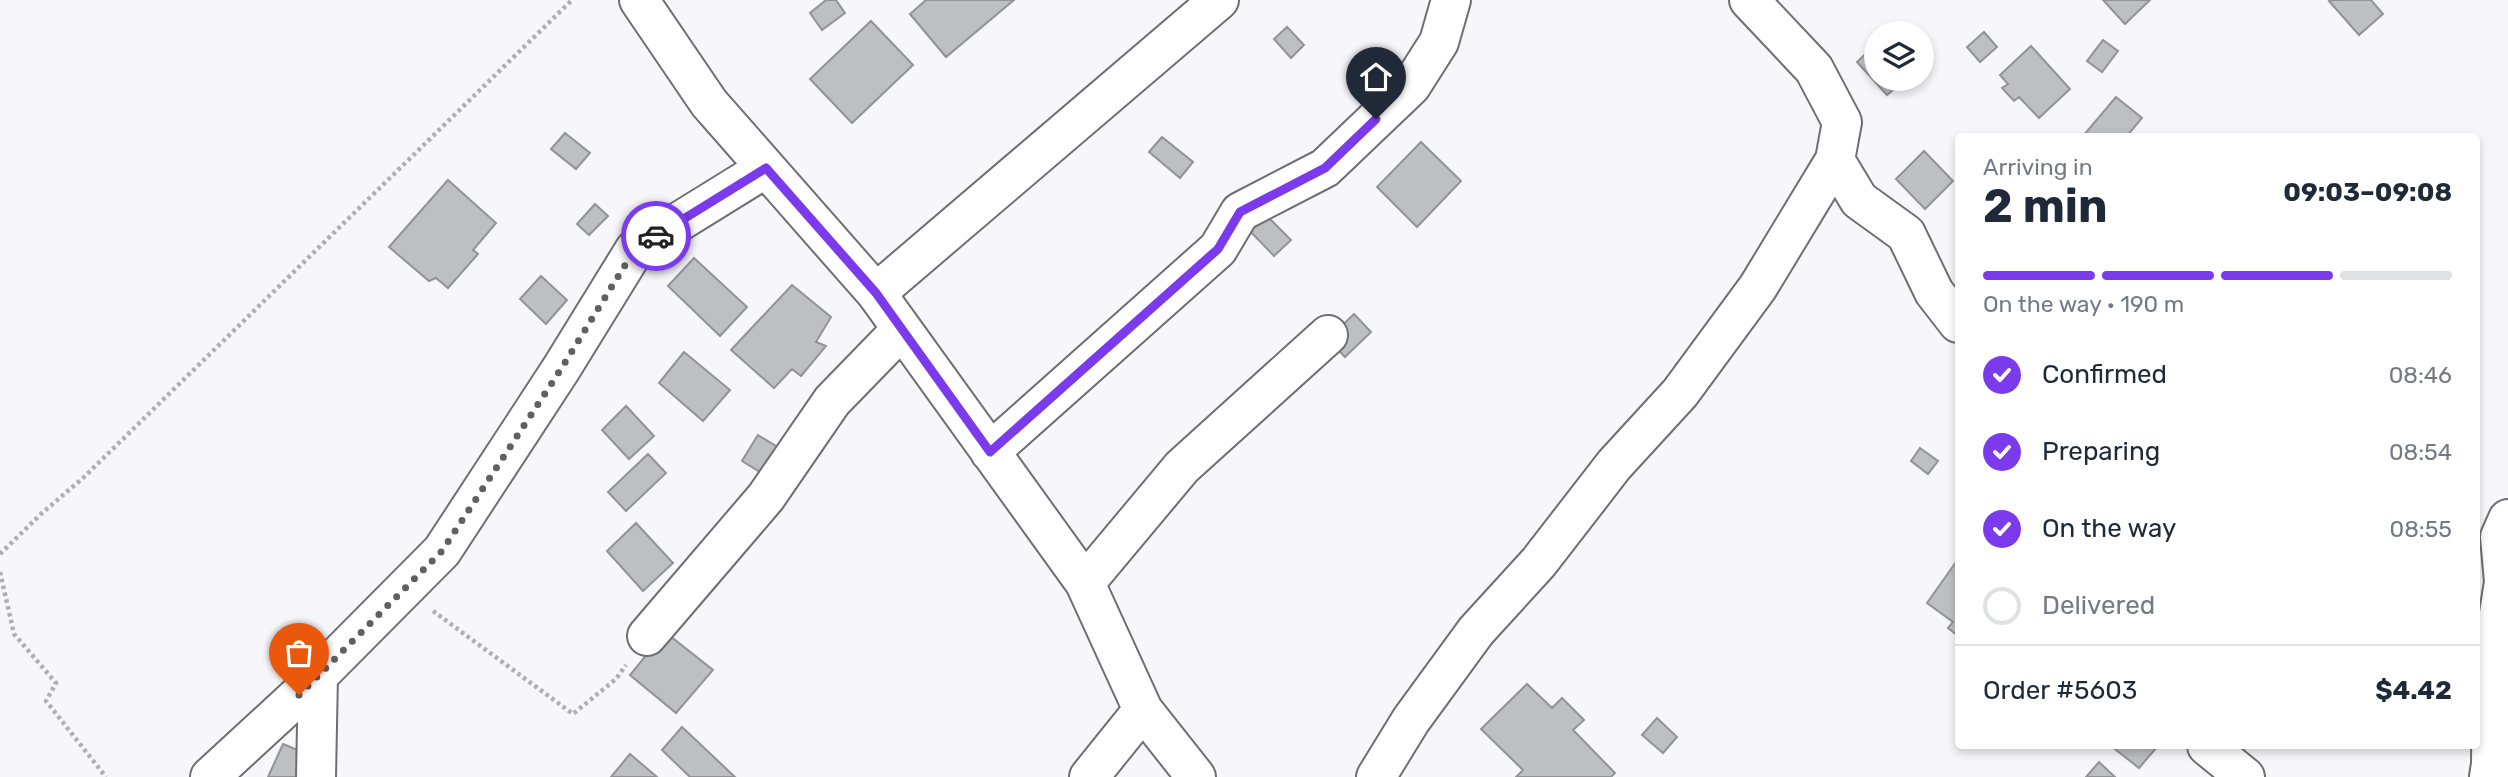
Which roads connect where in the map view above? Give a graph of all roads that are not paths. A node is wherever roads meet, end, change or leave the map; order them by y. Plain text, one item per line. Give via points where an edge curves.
1 (639, 0) edge
2 (1219, 0) edge
3 (1451, 0) edge
4 (1749, 0) edge
5 (1835, 160) junction
6 (766, 168) junction
7 (876, 293) junction
8 (1955, 319) edge
9 (902, 329) junction
10 (1328, 335) dead end
11 (990, 452) junction
12 (2505, 528) edge
13 (1085, 583) junction
14 (647, 636) road end
15 (318, 675) junction
16 (1143, 710) junction
17 (2211, 749) edge
18 (210, 777) edge
19 (316, 777) edge
20 (1089, 777) edge
21 (1196, 777) edge
22 (1376, 777) edge
23 (2245, 777) edge
24 (2488, 777) edge

1 - 6 street via 709,103
2 - 7 street
3 - 11 street via 1440,42 1411,86 1325,168 1240,212 1218,249
4 - 5 street via 1814,69 1842,122
5 - 8 street via 1859,200 1906,234 1934,292
5 - 22 street via 1758,287 1680,393 1476,631
6 - 7 street
6 - 15 street via 635,249 442,551
7 - 9 street
9 - 11 street
9 - 14 street via 832,401 766,497
10 - 13 street via 1182,467
11 - 13 street
12 - 24 street via 2504,582 2491,658
13 - 16 street
15 - 18 street
15 - 19 street
16 - 20 street
16 - 21 street
17 - 23 street

